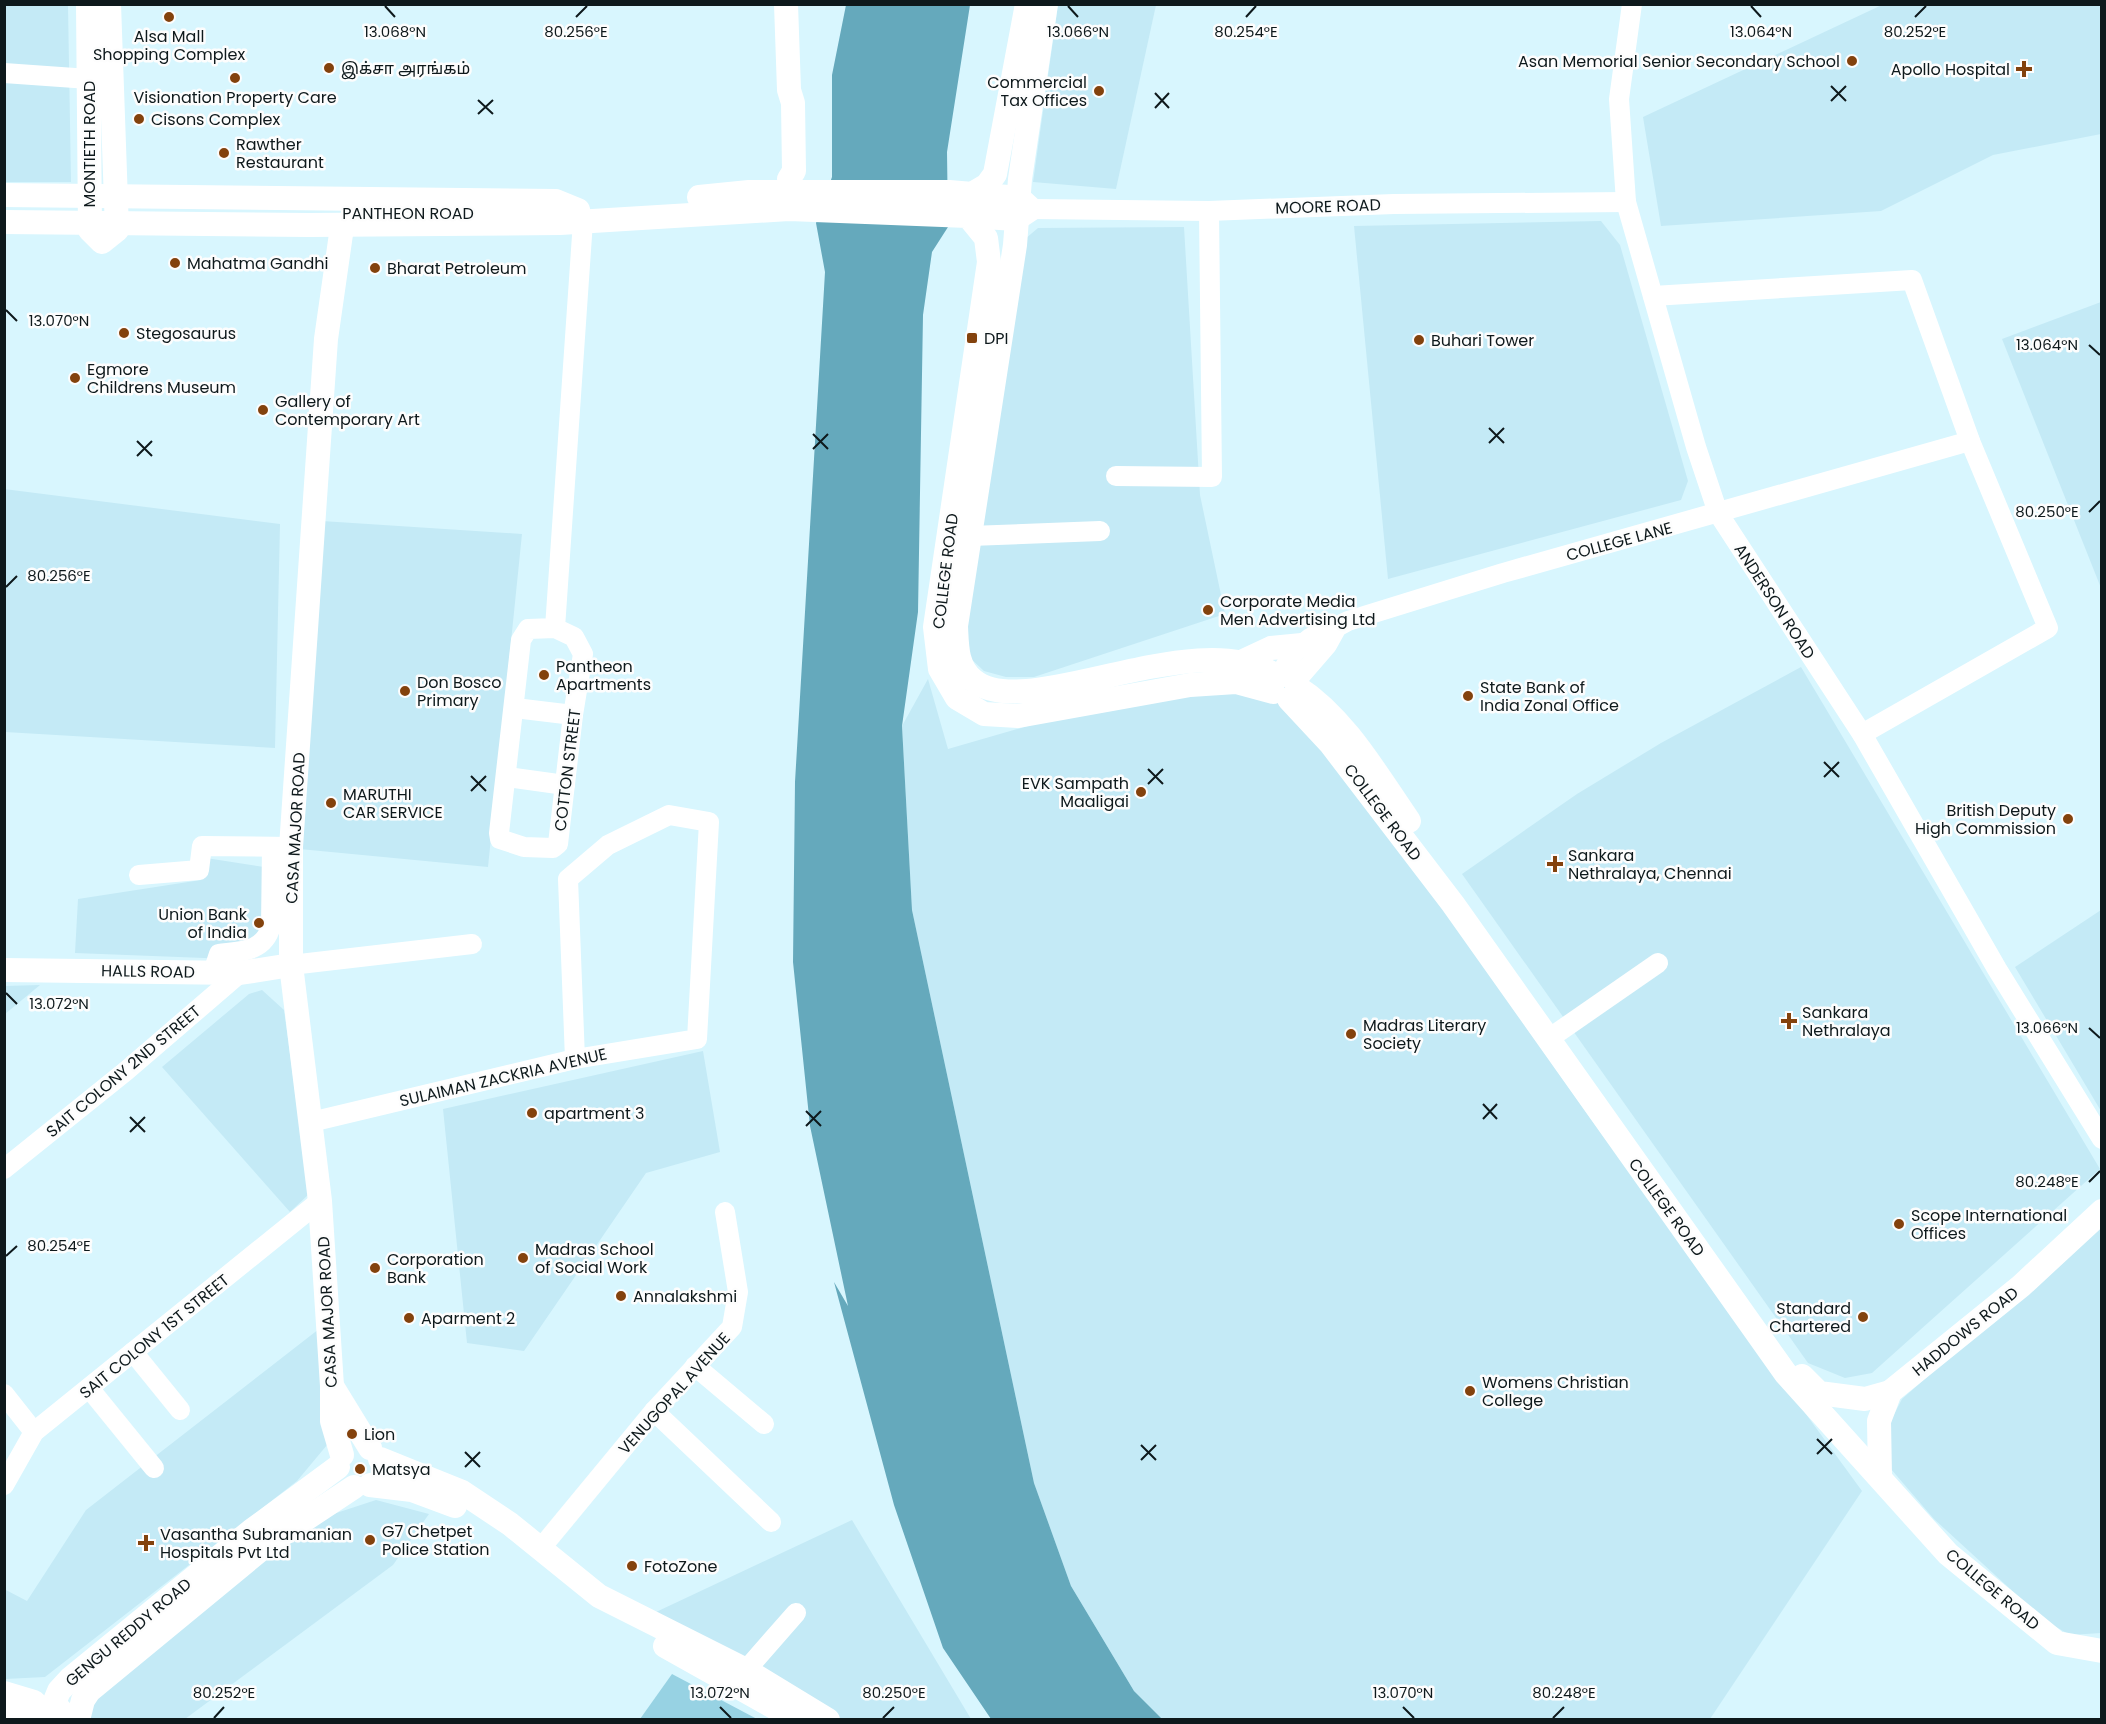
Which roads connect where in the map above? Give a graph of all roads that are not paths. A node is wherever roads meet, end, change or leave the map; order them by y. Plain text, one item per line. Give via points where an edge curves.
1 (88, 4) edge
2 (109, 4) edge
3 (786, 4) edge
4 (1027, 4) edge
5 (1046, 4) edge
6 (1632, 4) edge
7 (4, 73) edge
8 (89, 79) junction
9 (795, 190) junction
10 (749, 192) junction
11 (4, 195) edge
12 (89, 196) junction
13 (117, 196) junction
14 (195, 197) junction
15 (1626, 202) junction
16 (959, 204) junction
17 (1022, 208) junction
18 (4, 211) edge
19 (1209, 211) junction
20 (572, 217) junction
21 (4, 222) edge
22 (194, 231) junction
23 (4, 232) edge
24 (103, 234) junction
25 (340, 234) junction
26 (1653, 296) junction
27 (1970, 441) junction
28 (1116, 476) dead end
29 (1718, 513) junction
30 (1100, 531) dead end
31 (970, 536) junction
32 (1337, 627) junction
33 (555, 628) junction
34 (1302, 645) junction
35 (1241, 662) junction
36 (1285, 685) junction
37 (515, 708) junction
38 (573, 715) junction
39 (1862, 734) junction
40 (507, 777) junction
41 (565, 785) junction
42 (282, 847) junction
43 (139, 875) dead end
44 (291, 934) junction
45 (472, 944) dead end
46 (1658, 963) dead end
47 (4, 970) edge
48 (213, 972) junction
49 (244, 972) junction
50 (292, 973) junction
51 (1557, 1033) junction
52 (575, 1059) junction
53 (311, 1122) junction
54 (2102, 1138) edge
55 (4, 1168) edge
56 (320, 1201) junction
57 (2102, 1211) edge
58 (724, 1212) dead end
59 (133, 1352) junction
60 (695, 1366) junction
61 (332, 1386) junction
62 (89, 1388) junction
63 (1890, 1392) junction
64 (4, 1394) edge
65 (180, 1410) dead end
66 (654, 1411) junction
67 (764, 1424) dead end
68 (34, 1431) junction
69 (375, 1454) junction
70 (340, 1461) junction
71 (154, 1468) dead end
72 (1880, 1476) junction
73 (4, 1485) edge
74 (362, 1486) junction
75 (771, 1522) dead end
76 (541, 1548) junction
77 (796, 1613) dead end
78 (2102, 1652) edge
79 (746, 1670) junction
80 (4, 1694) edge
81 (4, 1713) edge
82 (46, 1713) edge
83 (79, 1715) edge
84 (797, 1719) edge
85 (828, 1719) edge

1 - 8 main road, MONTIETH ROAD
2 - 13 main road
3 - 9 main road via 789,90 783,101
4 - 16 main road via 995,174 987,185
5 - 17 main road, COLLEGE ROAD
6 - 15 street, ANDERSON ROAD via 1619,99
7 - 8 street
8 - 12 main road, MONTIETH ROAD
9 - 10 main road, PANTHEON ROAD
9 - 10 main road via 770,179
9 - 16 main road
9 - 20 main road
10 - 20 main road, PANTHEON ROAD
11 - 12 main road
12 - 13 main road
12 - 24 main road, MONTIETH ROAD
13 - 14 main road
13 - 24 main road
14 - 20 main road via 556,201
14 - 22 main road
15 - 19 street, MOORE ROAD via 1394,204
15 - 26 street, ANDERSON ROAD
16 - 17 main road
16 - 36 main road, COLLEGE ROAD via 986,238 989,262 935,627 940,669 957,698 984,714 1018,716 1190,685
17 - 19 street, MOORE ROAD
17 - 31 main road, COLLEGE ROAD
18 - 20 main road, PANTHEON ROAD
19 - 28 street via 1212,477
20 - 21 main road via 309,225
20 - 25 main road via 566,231
20 - 33 street
22 - 24 main road
22 - 25 main road
23 - 24 main road
25 - 42 main road, CASA MAJOR ROAD via 326,339
26 - 27 street via 1912,280
26 - 29 street, ANDERSON ROAD
27 - 29 street, COLLEGE LANE
27 - 39 street via 2048,628
29 - 32 street, COLLEGE LANE via 1503,573
29 - 39 street, ANDERSON ROAD
30 - 31 street
31 - 35 main road, COLLEGE ROAD via 956,626 958,660 972,680 991,690 1019,693 1182,661
32 - 34 street, COLLEGE LANE via 1315,632
32 - 36 street via 1328,645
33 - 37 street, COTTON STREET via 528,629 523,635
33 - 38 street, COTTON STREET via 574,637 583,649
34 - 35 main road via 1271,648
34 - 36 street, COLLEGE LANE via 1287,663
35 - 36 main road, COLLEGE ROAD via 1267,669
36 - 51 main road, COLLEGE ROAD via 1312,697 1359,749
36 - 72 main road, COLLEGE ROAD via 1453,904 1786,1374
37 - 38 street
37 - 40 street, COTTON STREET
38 - 41 street, COTTON STREET
39 - 54 street, ANDERSON ROAD via 1997,969
40 - 41 street
40 - 41 street, COTTON STREET via 500,839 524,847 553,848 558,844
42 - 43 street via 202,846 199,870
42 - 44 main road, CASA MAJOR ROAD
42 - 48 street via 269,936 257,948 219,954
44 - 49 main road via 266,963
44 - 50 main road, CASA MAJOR ROAD
45 - 50 street
46 - 51 street
47 - 48 main road, HALLS ROAD
48 - 49 main road, HALLS ROAD
49 - 50 main road, HALLS ROAD
49 - 55 street, SAIT COLONY 2ND STREET
50 - 53 main road, CASA MAJOR ROAD
51 - 63 main road, COLLEGE ROAD via 1795,1368 1819,1393 1865,1399
52 - 52 street, SULAIMAN ZACKRIA AVENUE via 568,879 608,845 669,814 709,822 697,1039
52 - 53 street, SULAIMAN ZACKRIA AVENUE
53 - 56 main road, CASA MAJOR ROAD
56 - 59 street, SAIT COLONY 1ST STREET
56 - 61 main road, CASA MAJOR ROAD
57 - 63 main road, HADDOWS ROAD via 2022,1286
58 - 60 street, VENUGOPAL AVENUE via 738,1292 732,1327
59 - 62 street, SAIT COLONY 1ST STREET
59 - 65 street
60 - 66 street, VENUGOPAL AVENUE
60 - 67 street
61 - 69 main road
61 - 70 main road, CASA MAJOR ROAD via 332,1421
62 - 68 street, SAIT COLONY 1ST STREET
62 - 71 street
63 - 72 main road via 1879,1421
64 - 68 street
66 - 75 street
66 - 76 street, VENUGOPAL AVENUE
68 - 73 street, SAIT COLONY 1ST STREET
69 - 70 main road via 358,1446
69 - 74 main road via 379,1475
69 - 76 main road via 462,1492
70 - 74 main road via 343,1479
70 - 82 main road, GENGU REDDY ROAD via 71,1678
72 - 78 main road, COLLEGE ROAD via 1948,1554 2057,1643
74 - 83 main road via 265,1546 89,1692
74 - 84 main road via 412,1490 470,1514 535,1558 597,1608
76 - 79 main road via 599,1596
77 - 79 street
79 - 85 main road
80 - 82 main road via 34,1702
81 - 82 main road via 27,1718
82 - 83 main road

